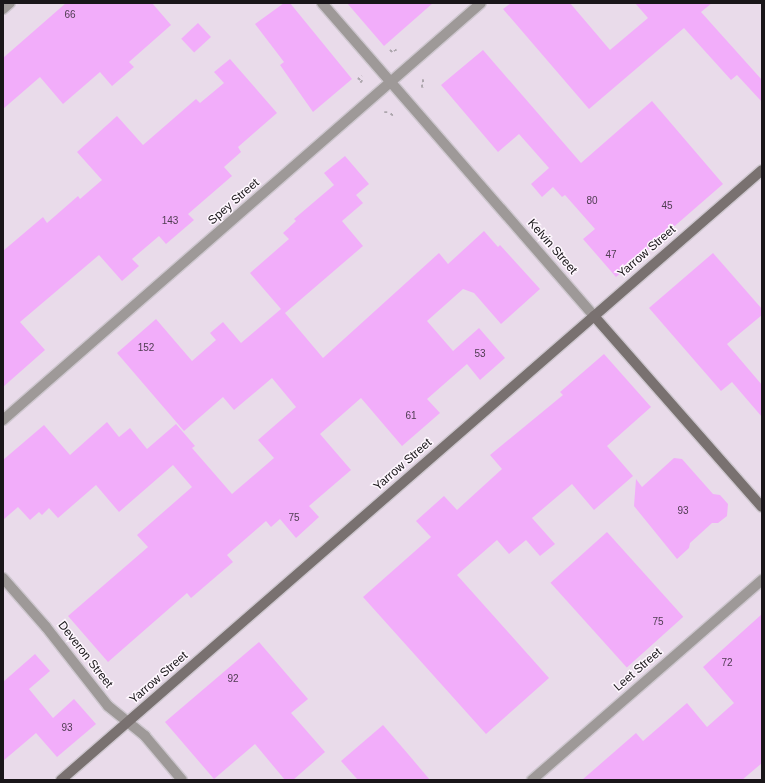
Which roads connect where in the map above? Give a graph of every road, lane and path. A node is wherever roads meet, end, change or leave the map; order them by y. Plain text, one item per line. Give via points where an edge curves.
1 (10, 3) edge
2 (322, 3) edge
3 (481, 3) edge
4 (3, 9) edge
5 (362, 76) dead end
6 (362, 82) dead end
7 (391, 82) junction
8 (762, 170) edge
9 (594, 316) junction
10 (3, 420) edge
11 (762, 507) edge
12 (3, 578) edge
13 (762, 580) edge
14 (128, 722) junction
15 (61, 780) edge
16 (182, 780) edge
17 (532, 780) edge

1 - 4 street
2 - 7 street, Kelvin Street
3 - 7 street, Spey Street
5 - 6 path via 358,79
7 - 9 street, Kelvin Street
7 - 10 street, Spey Street
8 - 9 main road, Yarrow Street
9 - 11 main road, Kelvin Street
9 - 14 main road, Yarrow Street
12 - 14 street, Deveron Street via 46,627 108,706
13 - 17 street, Leet Street
14 - 15 main road, Yarrow Street
14 - 16 street, Deveron Street via 145,736

